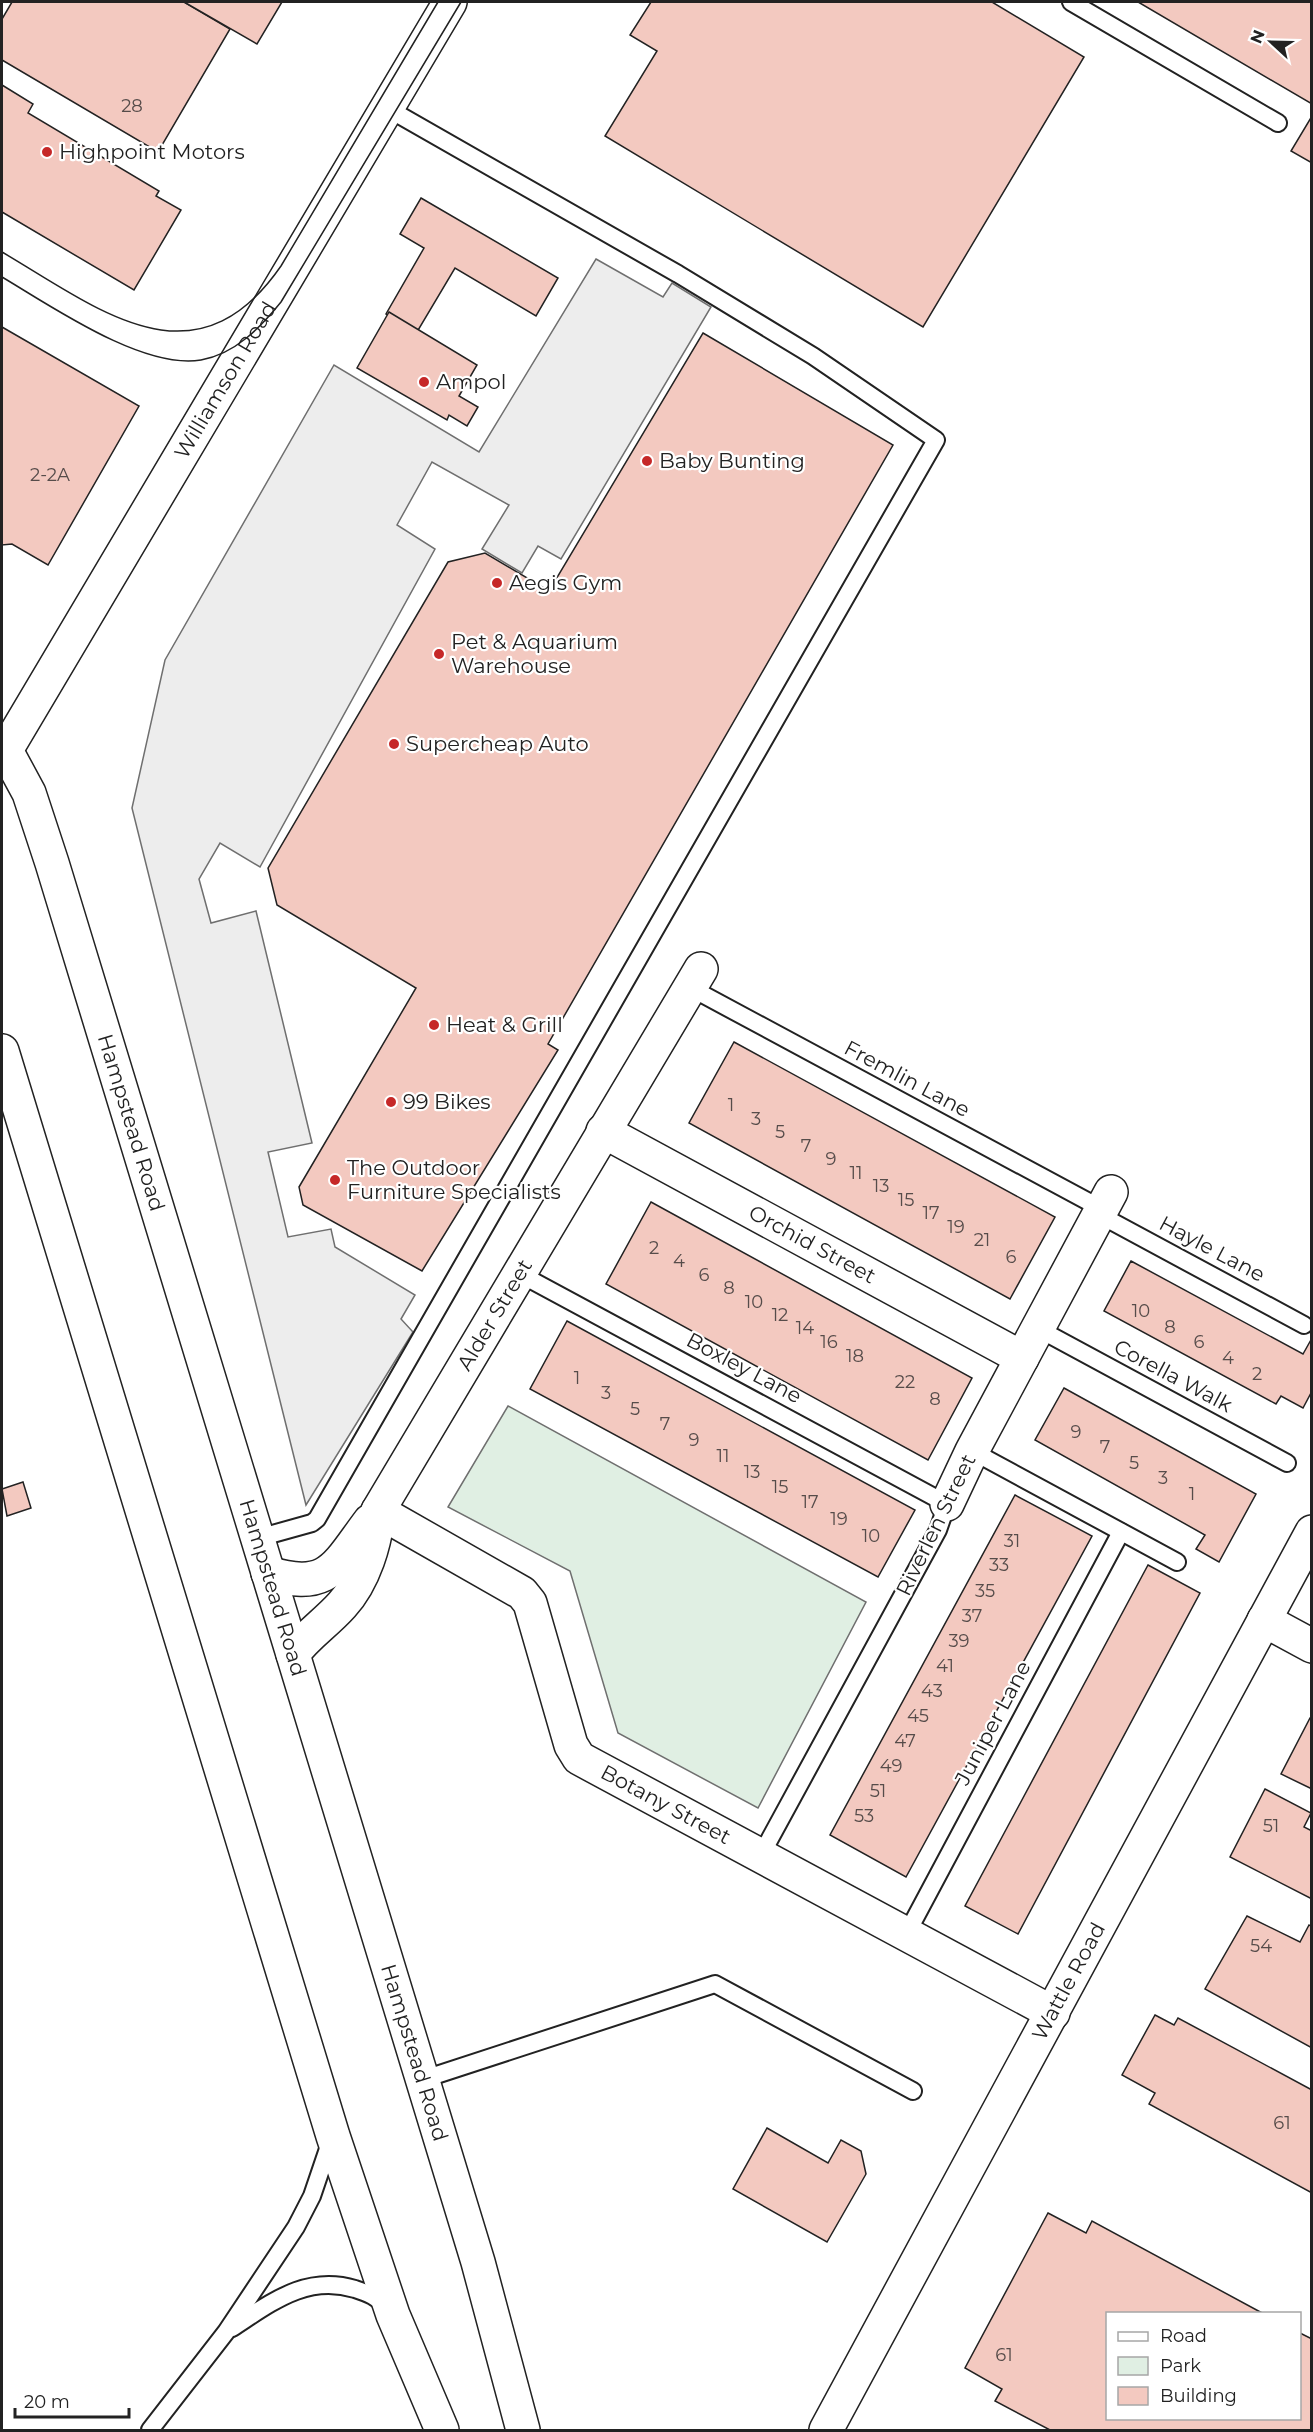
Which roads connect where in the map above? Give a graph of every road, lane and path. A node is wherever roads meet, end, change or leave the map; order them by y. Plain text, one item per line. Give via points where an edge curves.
1 (450, 2) edge
2 (1071, 2) edge
3 (387, 108) junction
4 (1278, 123) dead end
5 (3, 750) edge
6 (696, 979) joint
7 (2, 1051) edge
8 (603, 1131) junction
9 (1104, 1205) junction
10 (518, 1273) junction
11 (1304, 1324) dead end
12 (1038, 1328) junction
13 (1022, 1358) junction
14 (972, 1451) junction
15 (1287, 1463) dead end
16 (947, 1504) junction
17 (378, 1510) junction
18 (1121, 1532) junction
19 (1311, 1532) edge
20 (258, 1538) junction
21 (1177, 1562) dead end
22 (268, 1573) junction
23 (1264, 1620) junction
24 (1311, 1646) edge
25 (293, 1654) junction
26 (760, 1857) junction
27 (906, 1935) junction
28 (1053, 2013) junction
29 (421, 2080) junction
30 (913, 2091) dead end
31 (333, 2136) junction
32 (393, 2315) junction
33 (226, 2332) junction
34 (150, 2430) edge
35 (442, 2430) edge
36 (524, 2430) edge
37 (826, 2430) edge

1 - 3 street, Williamson Road
2 - 4 lane
3 - 5 street, Williamson Road
3 - 20 lane via 678,274 813,356 936,440 317,1519
5 - 20 street, Hampstead Road via 22,777 42,832
6 - 8 street, Alder Street
6 - 9 lane, Fremlin Lane
7 - 31 street
8 - 10 street, Alder Street
8 - 13 street, Orchid Street
9 - 11 lane, Hayle Lane
9 - 12 street, Riverlen Street
10 - 16 lane, Boxley Lane
10 - 17 street, Alder Street
12 - 13 street, Riverlen Street
12 - 15 lane, Corella Walk
13 - 14 street, Riverlen Street
14 - 16 street, Riverlen Street
14 - 18 lane
16 - 26 lane, Riverlen Street via 938,1530
17 - 22 street via 344,1556 321,1577 296,1580
17 - 25 street, Alder Street via 373,1544 349,1596
17 - 26 street, Botany Street via 522,1593 530,1603 571,1745 579,1758
18 - 21 lane
18 - 27 lane, Juniper Lane
19 - 23 street, Wattle Road
20 - 22 street, Hampstead Road
22 - 25 street, Hampstead Road
23 - 24 street
23 - 28 street, Wattle Road
25 - 29 street, Hampstead Road
26 - 27 street, Botany Street
27 - 28 street, Botany Street
28 - 37 street, Wattle Road
29 - 30 lane via 714,1984
29 - 36 street, Hampstead Road via 478,2262
31 - 32 street
31 - 33 lane via 312,2196 296,2227
32 - 33 lane via 368,2293 318,2284 286,2294
32 - 35 street
33 - 34 lane

